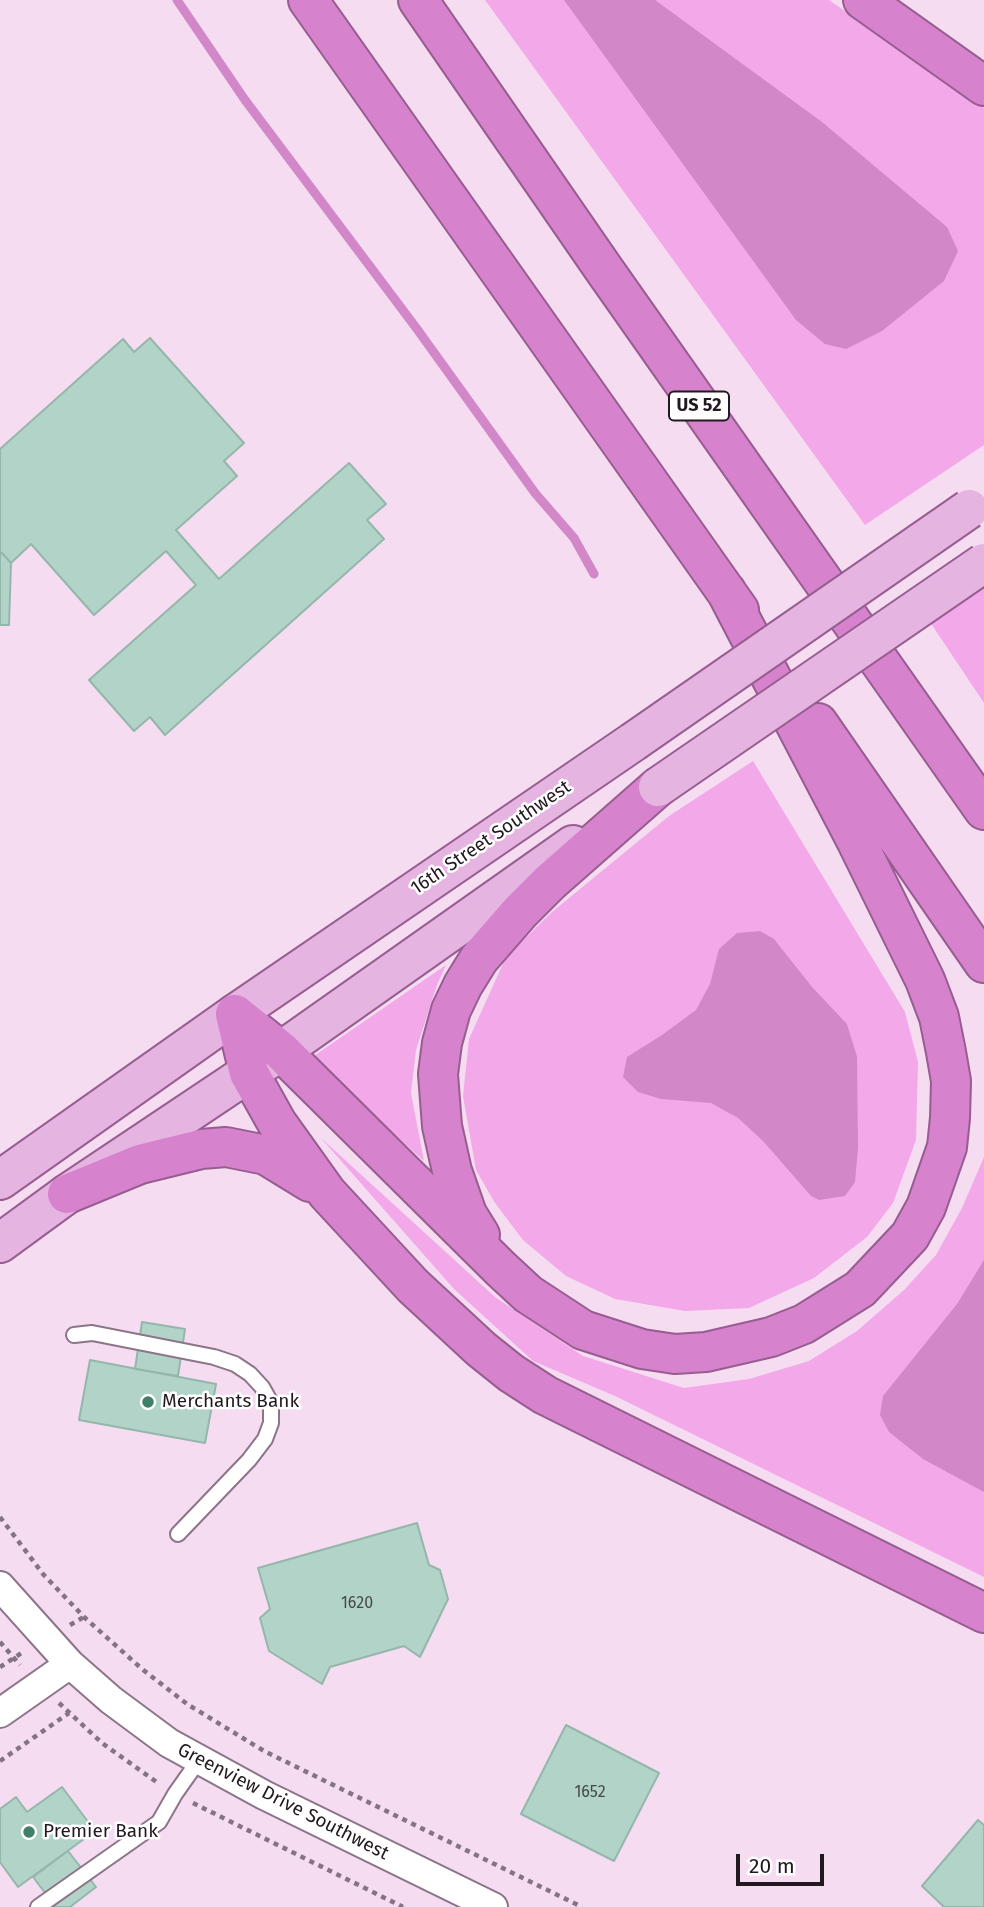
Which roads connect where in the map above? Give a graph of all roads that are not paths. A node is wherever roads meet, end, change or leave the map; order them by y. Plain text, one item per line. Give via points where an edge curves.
1 (308, 0) edge
2 (418, 0) edge
3 (863, 0) edge
4 (984, 86) edge
5 (976, 504) edge
6 (984, 563) edge
7 (726, 591) junction
8 (658, 787) junction
9 (984, 810) edge
10 (984, 963) edge
11 (235, 1014) junction
12 (281, 1051) junction
13 (249, 1073) junction
14 (0, 1180) edge
15 (327, 1193) junction
16 (67, 1194) junction
17 (0, 1243) edge
18 (500, 1269) junction
19 (74, 1335) dead end
20 (178, 1534) dead end
21 (0, 1586) edge
22 (984, 1612) edge
23 (70, 1664) junction
24 (0, 1713) edge
25 (199, 1760) junction
26 (37, 1907) edge
27 (493, 1907) edge

1 - 7 highway
2 - 9 highway, US 52
3 - 4 highway
5 - 11 main road, 16th Street Southwest, bridge
6 - 8 main road, bridge
7 - 10 highway
7 - 18 highway via 925,980 939,1017 951,1081 947,1147 926,1207 910,1236 860,1289 804,1324 736,1347 675,1354 616,1342 555,1313
8 - 12 main road
8 - 18 highway via 520,912 480,960 451,1010 438,1074 445,1149 467,1214
11 - 12 highway
11 - 13 highway
11 - 14 main road, 16th Street Southwest
12 - 13 main road
12 - 18 highway
13 - 15 highway
13 - 16 main road
15 - 16 highway via 266,1155 226,1147 140,1164
15 - 22 highway via 481,1349 545,1395
16 - 17 main road
19 - 20 lane via 92,1333 235,1364 262,1387 271,1403 265,1439
21 - 23 street, Greenview Drive Southwest
23 - 24 street
23 - 25 street, Greenview Drive Southwest via 169,1743
25 - 26 lane via 159,1822
25 - 27 street, Greenview Drive Southwest

